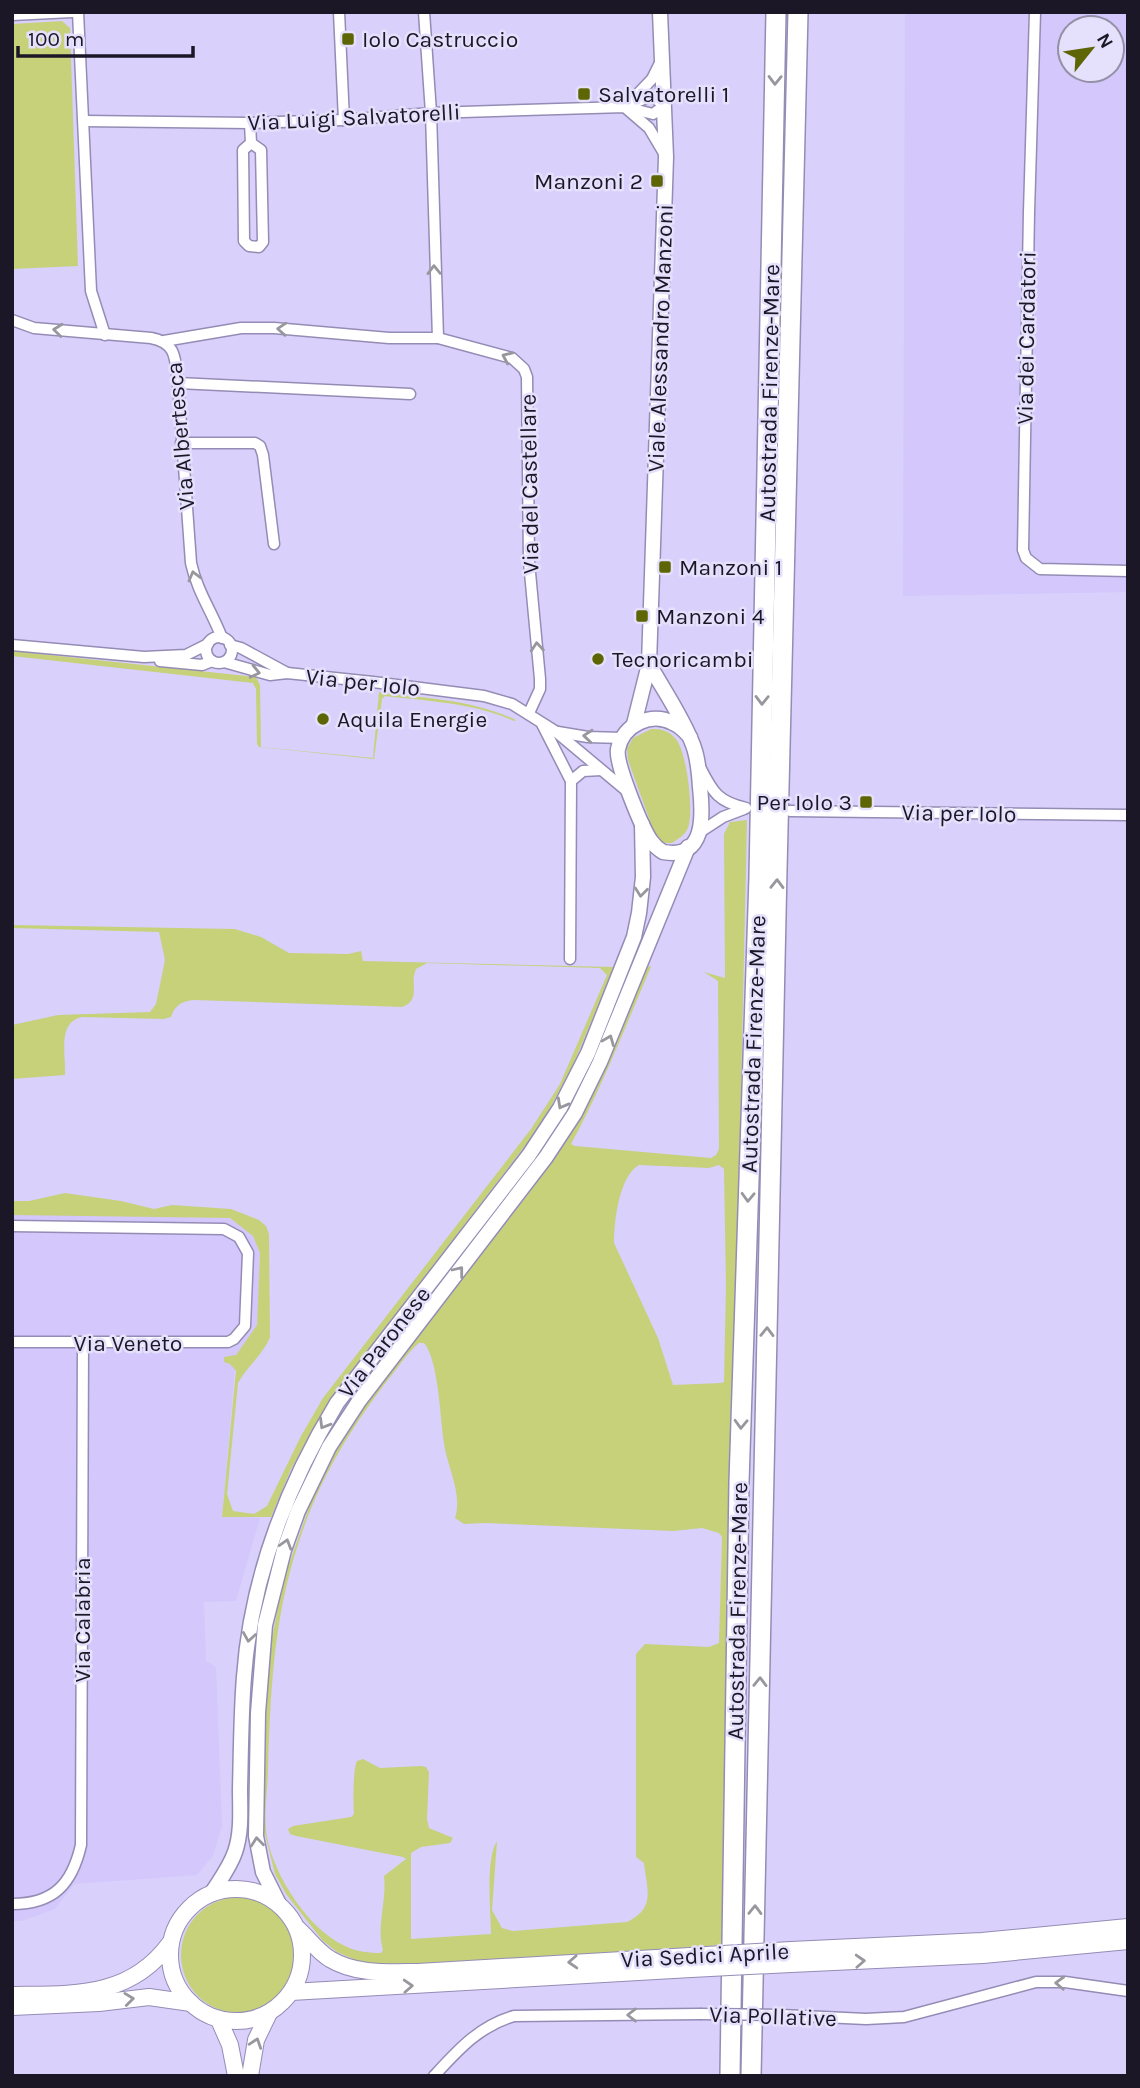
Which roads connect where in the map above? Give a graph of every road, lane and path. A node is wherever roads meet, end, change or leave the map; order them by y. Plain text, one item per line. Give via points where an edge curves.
1 (72, 12) edge
2 (78, 12) edge
3 (339, 12) edge
4 (424, 12) edge
5 (660, 12) edge
6 (776, 12) edge
7 (798, 12) edge
8 (1035, 12) edge
9 (12, 15) edge
10 (664, 57) junction
11 (665, 105) junction
12 (625, 107) junction
13 (431, 113) junction
14 (344, 120) junction
15 (84, 121) junction
16 (250, 123) junction
17 (251, 143) junction
18 (666, 157) junction
19 (243, 193) junction
20 (262, 194) junction
21 (12, 320) edge
22 (105, 335) junction
23 (438, 338) junction
24 (164, 341) junction
25 (178, 383) junction
26 (410, 394) dead end
27 (181, 443) junction
28 (274, 544) dead end
29 (1128, 570) edge
30 (226, 642) junction
31 (208, 644) junction
32 (12, 645) edge
33 (144, 657) junction
34 (218, 662) junction
35 (649, 664) junction
36 (287, 673) junction
37 (532, 715) junction
38 (634, 724) junction
39 (555, 731) junction
40 (690, 737) junction
41 (622, 738) junction
42 (698, 764) junction
43 (601, 770) junction
44 (571, 781) junction
45 (631, 793) junction
46 (790, 811) dead end
47 (1128, 815) edge
48 (642, 824) junction
49 (700, 832) junction
50 (688, 847) junction
51 (570, 959) dead end
52 (12, 1226) edge
53 (12, 1342) edge
54 (83, 1343) junction
55 (211, 1894) junction
56 (12, 1903) edge
57 (280, 1906) junction
58 (1128, 1927) edge
59 (296, 1928) junction
60 (171, 1941) junction
61 (1128, 1941) edge
62 (791, 1957) junction
63 (690, 1962) junction
64 (291, 1992) junction
65 (1128, 1992) edge
66 (15, 1997) edge
67 (191, 2003) junction
68 (269, 2013) junction
69 (219, 2020) junction
70 (236, 2076) edge
71 (250, 2076) edge
72 (434, 2076) edge
73 (730, 2076) edge
74 (751, 2076) edge

1 - 9 street
2 - 15 street
3 - 14 street
4 - 13 street
5 - 10 street, Viale Alessandro Manzoni
6 -> 73 highway, Autostrada Firenze-Mare via 760,835 739,1482
74 -> 7 highway, Autostrada Firenze-Mare
8 - 29 street, Via dei Cardatori via 1023,550 1040,569
10 - 11 street, Viale Alessandro Manzoni
10 - 12 street via 652,79
11 - 12 street, Via Luigi Salvatorelli via 653,114
11 - 12 street, Via Luigi Salvatorelli via 651,96
11 - 18 street, Viale Alessandro Manzoni
12 - 13 street, Via Luigi Salvatorelli
12 - 18 street via 649,128
13 - 14 street, Via Luigi Salvatorelli
23 -> 13 street
14 - 16 street, Via Luigi Salvatorelli
15 - 16 street, Via Luigi Salvatorelli
15 - 22 street via 91,291
16 - 17 street
17 - 19 street via 243,150
17 - 20 street via 261,150
18 - 35 street, Viale Alessandro Manzoni
19 - 20 street
19 - 20 street via 244,241 259,247 263,242
22 -> 21 street, Via Albertesca via 34,328
22 - 24 street, Via Albertesca
23 -> 24 street, Via del Castellare via 241,328
37 -> 23 street, Via del Castellare via 540,689 529,562 527,377 512,358
24 - 25 street, Via Albertesca via 174,355
25 - 26 street
25 - 27 street, Via Albertesca
27 - 28 street via 260,446
30 -> 27 street, Via Albertesca via 195,583
30 - 31 street via 214,638
30 - 34 street via 230,657
30 - 36 street, Via per Iolo
31 - 33 street, Via per Iolo via 177,657
31 - 34 street via 206,652
32 - 33 street, Via per Iolo
33 - 34 street, Via per Iolo via 172,664
34 -> 36 street, Via per Iolo via 270,675
35 - 38 street, Viale Alessandro Manzoni
35 - 40 street
36 - 37 street, Via per Iolo via 484,696
37 - 39 street, Via per Iolo
37 - 44 street via 543,725
38 - 40 street via 665,719
38 - 41 street
41 -> 39 street, Via per Iolo
39 - 43 street, Via per Iolo
40 - 42 street
41 - 45 street via 617,757
42 - 49 street
42 - 49 street via 711,790 723,801 746,808
43 - 44 street via 583,771
43 - 45 street, Via per Iolo
44 - 51 street
45 - 48 street
46 - 47 street, Via per Iolo
48 - 50 street via 663,852
48 -> 55 street, Via Paronese via 643,877 634,937 565,1099 529,1155 337,1403 285,1503 259,1583 247,1647 239,1836 230,1864
49 - 50 street, Via Paronese
57 -> 50 street, Via Paronese via 263,1872 256,1836 258,1726 265,1625 290,1531 343,1423 547,1157 575,1113
52 - 54 street, Via Veneto via 224,1229 242,1241 248,1253 247,1314 241,1332 228,1342
53 - 54 street, Via Veneto
54 - 56 street, Via Calabria via 81,1845 77,1864 59,1890 44,1900
55 - 57 main road, Via Sedici Aprile via 254,1891
55 - 60 main road via 186,1912
57 - 59 main road, Via Sedici Aprile
58 - 62 main road, Via Sedici Aprile
63 -> 59 main road, Via Sedici Aprile via 375,1972 330,1959
59 - 64 main road, Via Sedici Aprile via 302,1960
60 - 66 main road via 141,1973 113,1987
60 - 67 main road via 175,1981
62 -> 61 main road, Via Sedici Aprile via 983,1955
62 - 63 main road, Via Sedici Aprile, bridge
64 -> 63 main road, Via Sedici Aprile
64 - 68 main road, Via Sedici Aprile
65 -> 72 street, Via Pollative, bridge via 1036,1982 904,2017 866,2019 700,2014 514,2016 480,2031
66 -> 67 main road via 99,2003 149,1997
67 - 69 main road
68 - 69 main road, Via Sedici Aprile via 239,2022
71 -> 68 main road via 256,2040
69 - 70 main road

